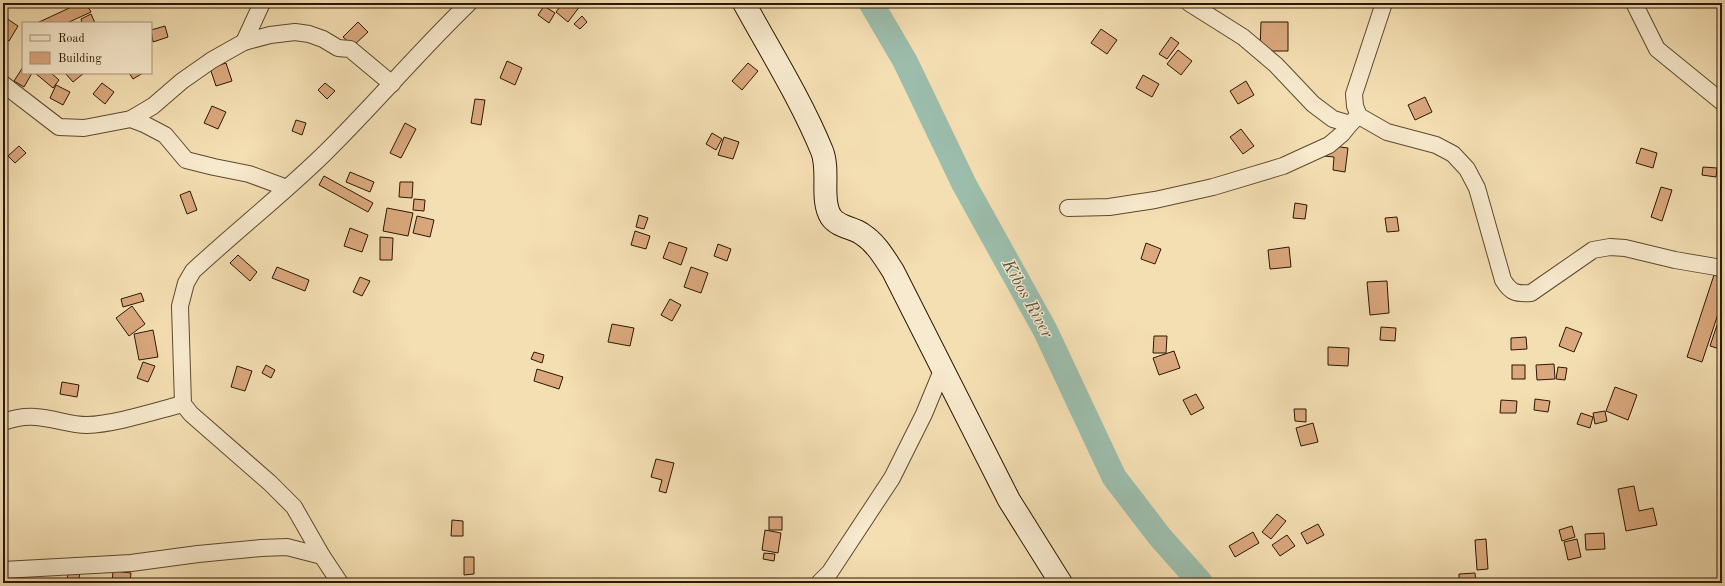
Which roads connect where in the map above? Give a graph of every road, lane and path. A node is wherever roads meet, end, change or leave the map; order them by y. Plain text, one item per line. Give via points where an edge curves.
1 (262, 3) edge
2 (469, 3) edge
3 (744, 3) edge
4 (1189, 3) edge
5 (1384, 3) edge
6 (1634, 3) edge
7 (244, 42) junction
8 (3, 84) edge
9 (392, 84) junction
10 (1722, 102) edge
11 (131, 119) junction
12 (1354, 120) junction
13 (287, 188) junction
14 (1068, 208) dead end
15 (1722, 268) edge
16 (942, 368) junction
17 (183, 404) junction
18 (3, 422) edge
19 (322, 556) junction
20 (3, 570) edge
21 (340, 583) edge
22 (819, 583) edge
23 (1061, 583) edge

1 - 7 street
2 - 9 street
3 - 16 main road via 809,122 823,153 826,203 831,217 844,227 861,232 875,243 893,271
4 - 12 street via 1243,37 1276,65 1313,104 1333,119
5 - 12 street via 1354,94
6 - 10 street via 1657,50
7 - 9 street via 270,34 310,34 338,48 350,49
7 - 11 street via 212,60 153,106
8 - 11 street via 59,127 84,128
9 - 13 street
11 - 13 street via 150,126 165,136 186,160 249,174
12 - 14 street via 1329,145 1283,166 1213,187 1155,200 1109,207
12 - 15 street via 1436,145 1453,154 1467,169 1477,188 1503,280 1508,289 1515,292 1531,293 1593,250 1610,247
13 - 17 street via 193,271 186,284 180,306
16 - 22 street via 924,414 892,478 830,572
16 - 23 main road via 1009,500
17 - 18 street via 86,425 36,417 17,417
17 - 19 street via 294,507
19 - 20 street via 287,547 261,548 131,563
19 - 21 street

